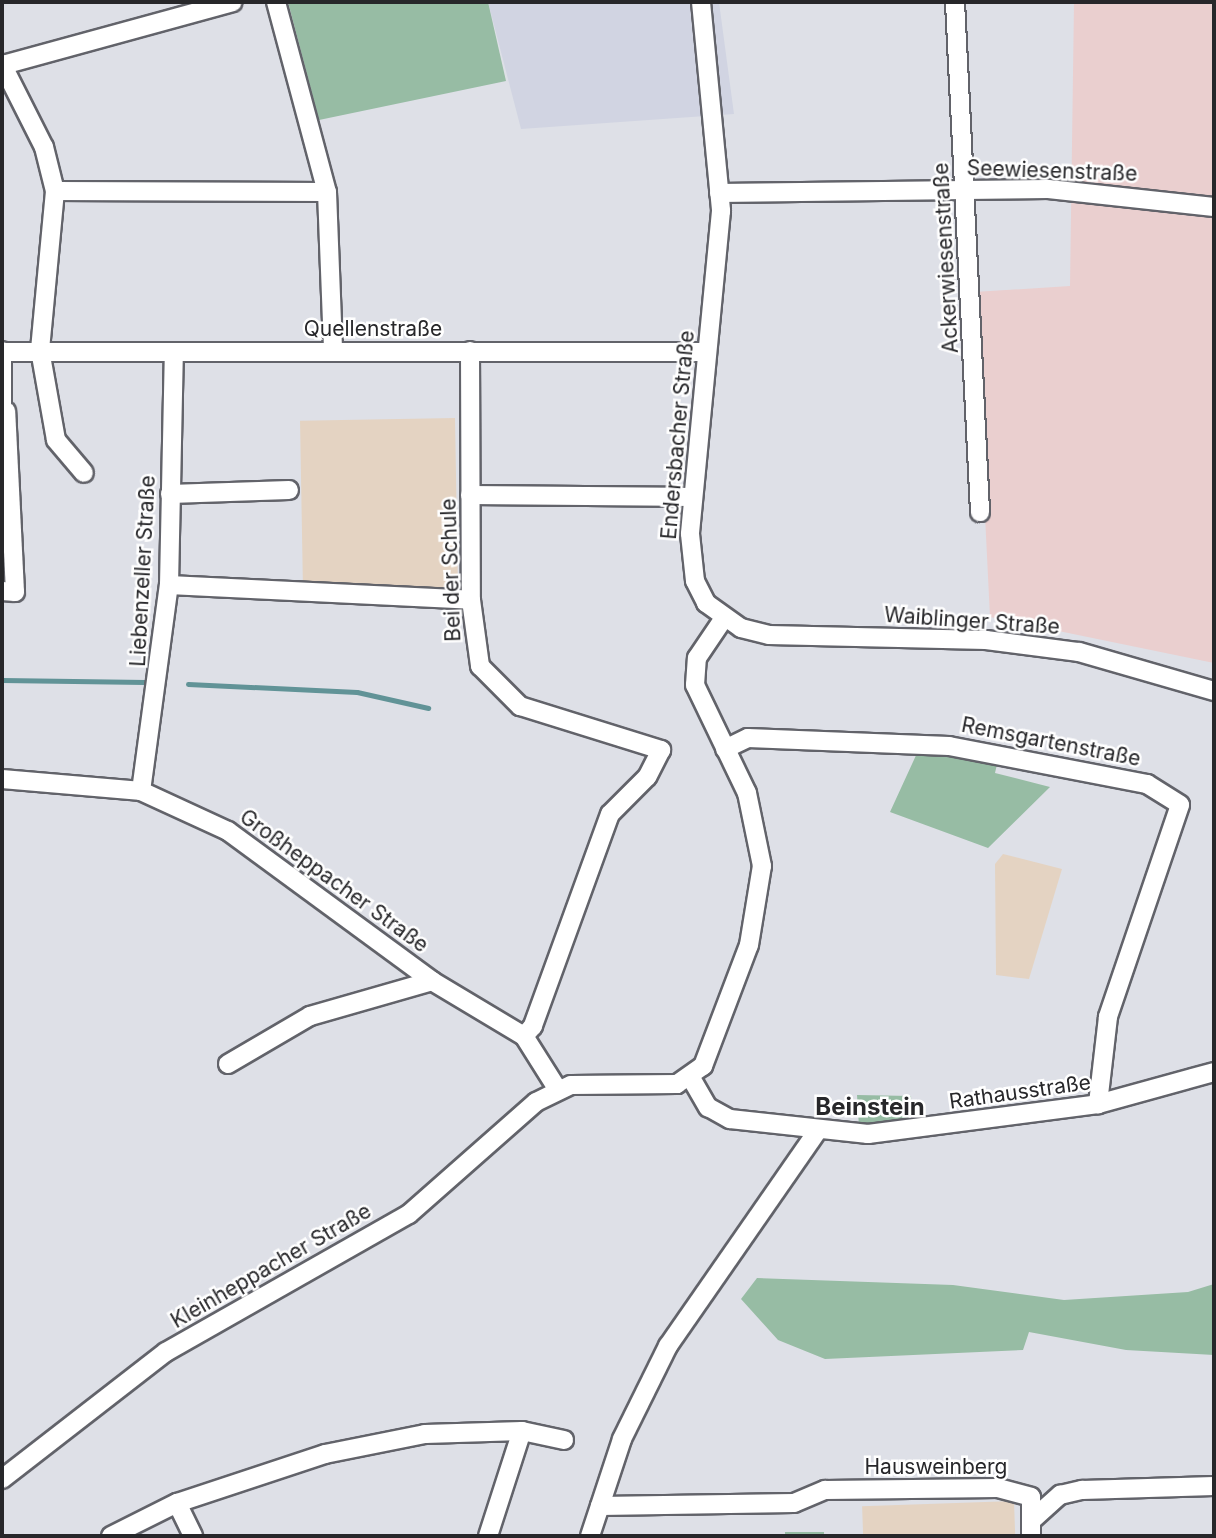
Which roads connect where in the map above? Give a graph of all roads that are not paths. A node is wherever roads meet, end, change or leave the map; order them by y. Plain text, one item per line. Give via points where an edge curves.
1 (233, 2) edge
2 (276, 2) edge
3 (701, 2) edge
4 (955, 2) edge
5 (2, 65) edge
6 (965, 190) junction
7 (55, 191) junction
8 (327, 192) junction
9 (719, 193) junction
10 (1214, 207) edge
11 (40, 350) junction
12 (2, 351) edge
13 (333, 351) junction
14 (470, 351) junction
15 (174, 352) junction
16 (707, 352) junction
17 (4, 411) edge
18 (84, 473) dead end
19 (289, 490) dead end
20 (170, 494) junction
21 (470, 495) junction
22 (692, 497) junction
23 (980, 512) dead end
24 (169, 585) junction
25 (2, 591) edge
26 (471, 600) junction
27 (724, 618) junction
28 (1214, 691) edge
29 (725, 749) junction
30 (2, 779) edge
31 (141, 791) junction
32 (432, 982) junction
33 (524, 1036) junction
34 (228, 1064) dead end
35 (1214, 1072) edge
36 (691, 1078) junction
37 (558, 1090) junction
38 (1098, 1104) junction
39 (816, 1133) junction
40 (522, 1431) junction
41 (564, 1440) dead end
42 (2, 1479) edge
43 (1214, 1486) edge
44 (177, 1503) junction
45 (600, 1506) junction
46 (1032, 1528) edge
47 (111, 1536) edge
48 (193, 1536) edge
49 (488, 1536) edge
50 (590, 1536) edge

1 - 5 street
2 - 8 street
3 - 9 street, Endersbacher Straße
4 - 6 street, Ackerwiesenstraße
5 - 7 street via 44,147
6 - 9 street, Seewiesenstraße
6 - 10 street, Seewiesenstraße via 1130,193
6 - 23 street, Ackerwiesenstraße
7 - 8 street
7 - 11 street
8 - 13 street
9 - 16 street, Endersbacher Straße
11 - 12 street, Quellenstraße
11 - 15 street, Quellenstraße
11 - 18 street via 56,440
12 - 17 street
13 - 14 street, Quellenstraße
13 - 15 street, Quellenstraße
14 - 16 street, Quellenstraße
14 - 21 street, Bei der Schule
15 - 20 street, Liebenzeller Straße
16 - 22 street, Endersbacher Straße
17 - 25 street via 15,592
19 - 20 street
20 - 24 street, Liebenzeller Straße
21 - 22 street
21 - 26 street, Bei der Schule
22 - 27 street, Endersbacher Straße via 695,581
24 - 26 street
24 - 31 street, Liebenzeller Straße
26 - 33 street, Bei der Schule via 485,675 510,697 661,750 646,777 610,814 533,1027
27 - 28 street, Waiblinger Straße via 752,632 792,638 972,640 1079,652
27 - 29 street via 697,659 695,674
29 - 36 street via 757,824 759,899 710,1053
29 - 38 street, Remsgartenstraße via 748,738 949,746 1147,784 1180,805 1108,1017
30 - 31 street, Großheppacher Straße
31 - 32 street, Großheppacher Straße via 228,831
32 - 33 street, Großheppacher Straße
32 - 34 street via 310,1016
33 - 37 street, Großheppacher Straße
35 - 38 street, Rathausstraße
36 - 37 street via 665,1086 598,1083
36 - 39 street, Rathausstraße via 716,1114
37 - 42 street, Kleinheppacher Straße via 492,1134 409,1214 166,1352
38 - 39 street, Rathausstraße via 894,1132
39 - 45 street via 668,1346 622,1439
40 - 41 street
40 - 44 street via 425,1434 338,1452
40 - 49 street
43 - 46 street, Hausweinberg via 1082,1490 1060,1495
44 - 47 street
44 - 48 street
45 - 46 street, Hausweinberg via 794,1503 825,1490 998,1488 1031,1497
45 - 50 street

